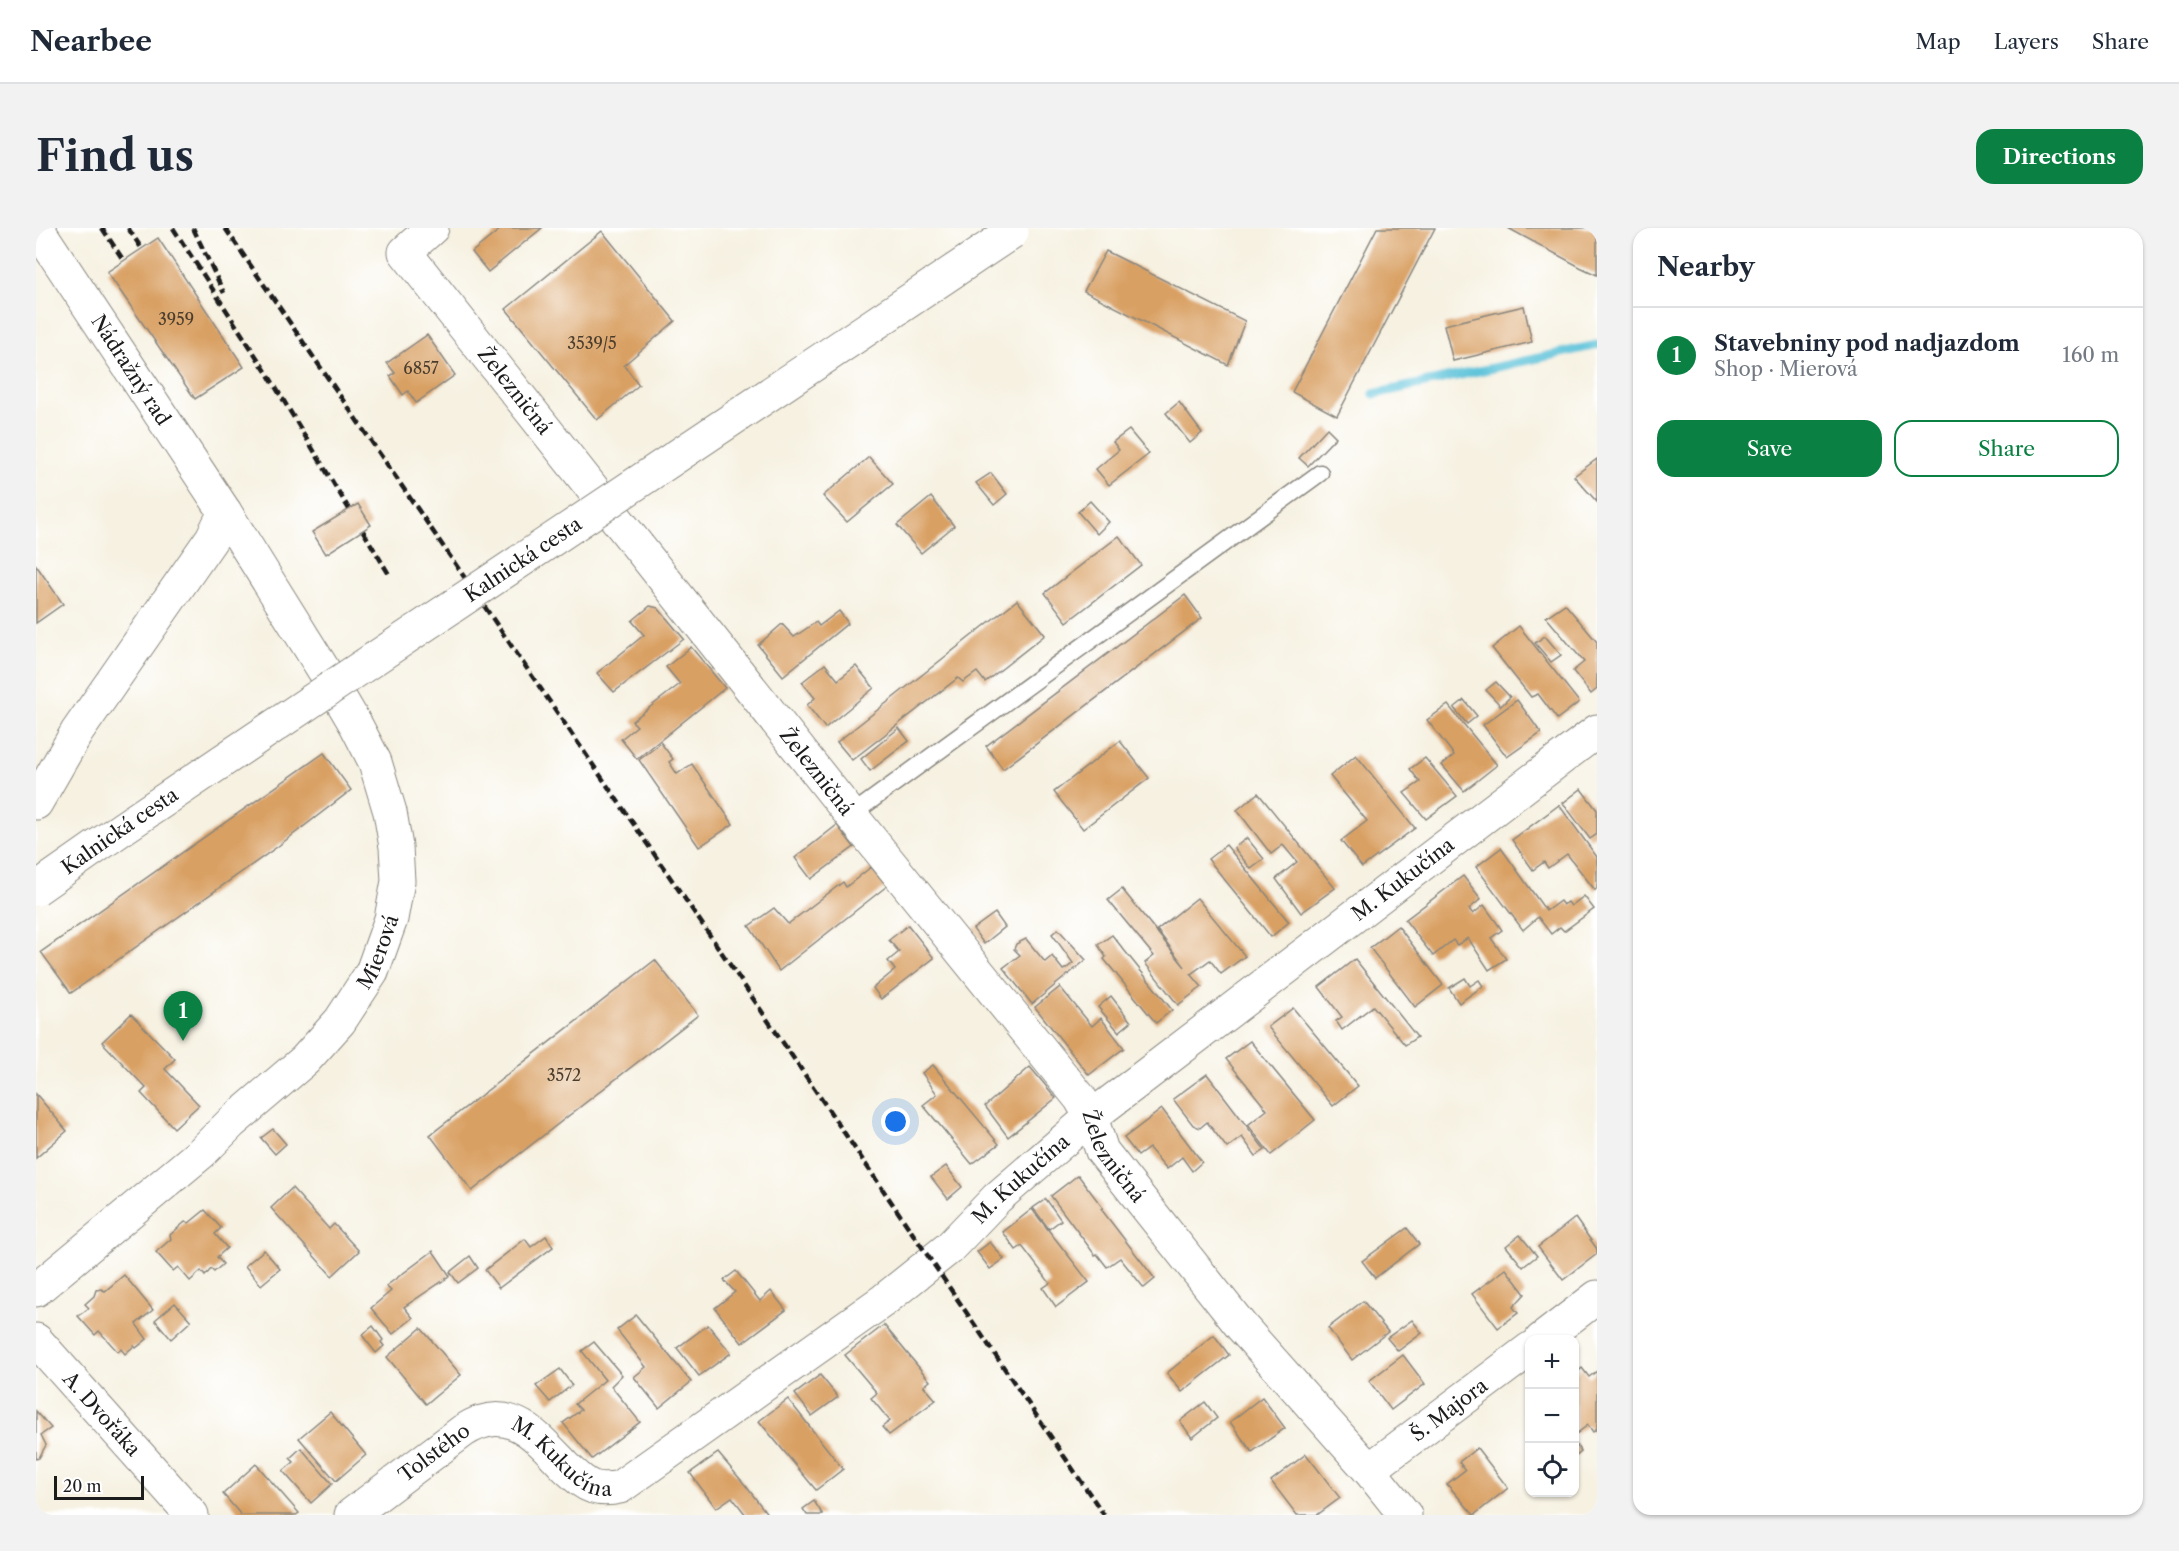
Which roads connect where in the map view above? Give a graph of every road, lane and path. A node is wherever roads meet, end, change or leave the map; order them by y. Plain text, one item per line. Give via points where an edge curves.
1 (37, 228) edge
2 (432, 228) edge
3 (1012, 232) dead end
4 (1320, 473) dead end
5 (225, 512) junction
6 (1597, 731) edge
7 (36, 803) edge
8 (851, 815) junction
9 (36, 889) edge
10 (1091, 1118) junction
11 (36, 1290) edge
12 (1597, 1297) edge
13 (1548, 1335) edge
14 (36, 1340) edge
15 (1525, 1352) edge
16 (492, 1419) joint
17 (1369, 1470) junction
18 (192, 1515) edge
19 (351, 1515) edge
20 (1405, 1515) edge

1 - 5 street, Nádražný rad
2 - 8 street, Železničná via 405,252
3 - 9 street, Kalnická cesta, bridge
4 - 8 lane
5 - 7 street via 212,538 77,732
5 - 11 street, Mierová via 323,669 375,762 396,848 398,881 391,919 372,972 340,1021 305,1060 201,1153
6 - 10 street, M. Kukučína
8 - 10 street, Železničná via 1080,1098
10 - 16 street, M. Kukučína via 997,1198 932,1263 620,1487 591,1487 521,1425
10 - 17 street, Železničná via 1102,1151 1241,1326
12 - 13 street
14 - 18 street, A. Dvořáka
15 - 17 street, Š. Majora
16 - 19 street, Tolstého via 463,1431
17 - 20 street

